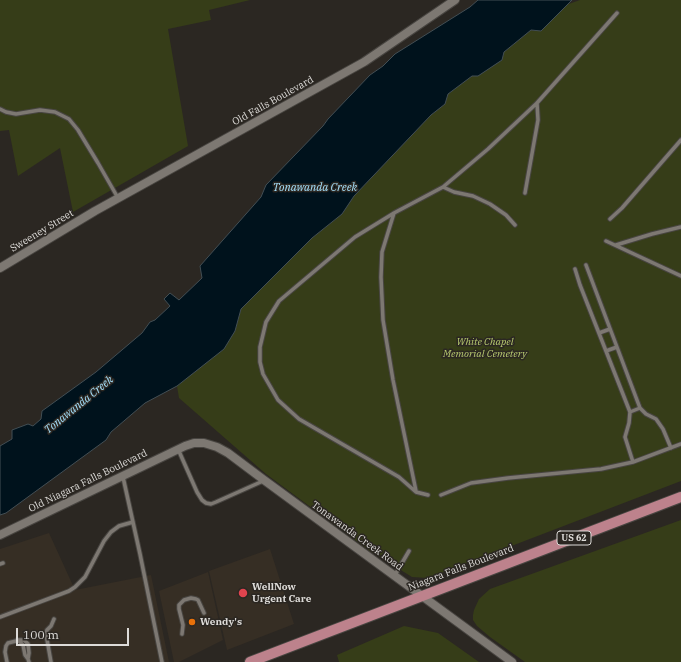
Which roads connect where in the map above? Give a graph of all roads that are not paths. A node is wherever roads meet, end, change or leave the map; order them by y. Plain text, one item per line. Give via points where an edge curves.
1 (455, 0) edge
2 (617, 13) dead end
3 (536, 103) junction
4 (0, 109) edge
5 (681, 140) edge
6 (443, 187) junction
7 (525, 193) dead end
8 (118, 198) junction
9 (95, 211) joint
10 (394, 213) junction
11 (610, 219) dead end
12 (515, 225) dead end
13 (681, 227) edge
14 (606, 241) dead end
15 (616, 245) junction
16 (586, 264) dead end
17 (0, 268) edge
18 (575, 269) dead end
19 (681, 276) edge
20 (610, 329) junction
21 (599, 333) junction
22 (617, 347) junction
23 (606, 351) junction
24 (640, 408) junction
25 (630, 412) junction
26 (681, 444) edge
27 (182, 448) junction
28 (671, 448) junction
29 (633, 462) junction
30 (122, 476) junction
31 (264, 480) junction
32 (416, 492) junction
33 (428, 495) dead end
34 (441, 495) dead end
35 (681, 496) edge
36 (133, 522) junction
37 (0, 535) edge
38 (409, 551) dead end
39 (395, 576) junction
40 (422, 596) junction
41 (204, 613) dead end
42 (0, 617) edge
43 (54, 619) dead end
44 (182, 634) dead end
45 (29, 661) edge
46 (7, 662) edge
47 (51, 662) edge
48 (162, 662) edge
49 (250, 662) edge
50 (512, 662) edge

1 - 8 street, Old Falls Boulevard via 364,62
2 - 3 lane
3 - 6 lane
3 - 7 lane via 538,120
4 - 8 lane via 16,114 40,110 69,119
5 - 11 lane
6 - 10 lane
6 - 12 lane via 490,204
8 - 9 street, Old Falls Boulevard
9 - 17 street, Sweeney Street
10 - 32 lane via 382,252 383,320
10 - 32 lane via 355,237 279,301 266,322 260,347 260,362 263,374 278,400 299,419 399,477
13 - 15 lane
14 - 15 lane
15 - 19 lane
16 - 20 lane
18 - 21 lane
20 - 21 lane
20 - 22 lane
21 - 23 lane
22 - 23 lane
22 - 24 lane
23 - 25 lane
24 - 25 lane
24 - 28 lane via 656,419
25 - 29 lane via 625,437
26 - 28 lane
27 - 30 street, Old Niagara Falls Boulevard
27 - 31 street, Tonawanda Creek Road via 198,442 217,446
27 - 31 lane via 196,492 206,503 211,504
28 - 29 lane
29 - 34 lane via 601,469 471,483
30 - 36 lane
30 - 37 street, Old Niagara Falls Boulevard
31 - 39 street, Tonawanda Creek Road
32 - 33 lane
35 - 40 main road, Niagara Falls Boulevard / US 62
36 - 42 lane via 119,526 111,532 85,577 75,587
36 - 48 lane
38 - 39 lane
39 - 40 street, Tonawanda Creek Road
40 - 49 main road, Niagara Falls Boulevard / US 62
40 - 50 street, Tonawanda Creek Road
41 - 44 lane via 196,598 182,602 179,608 183,625
43 - 47 lane via 46,634
45 - 46 lane via 23,645 16,641 6,646

